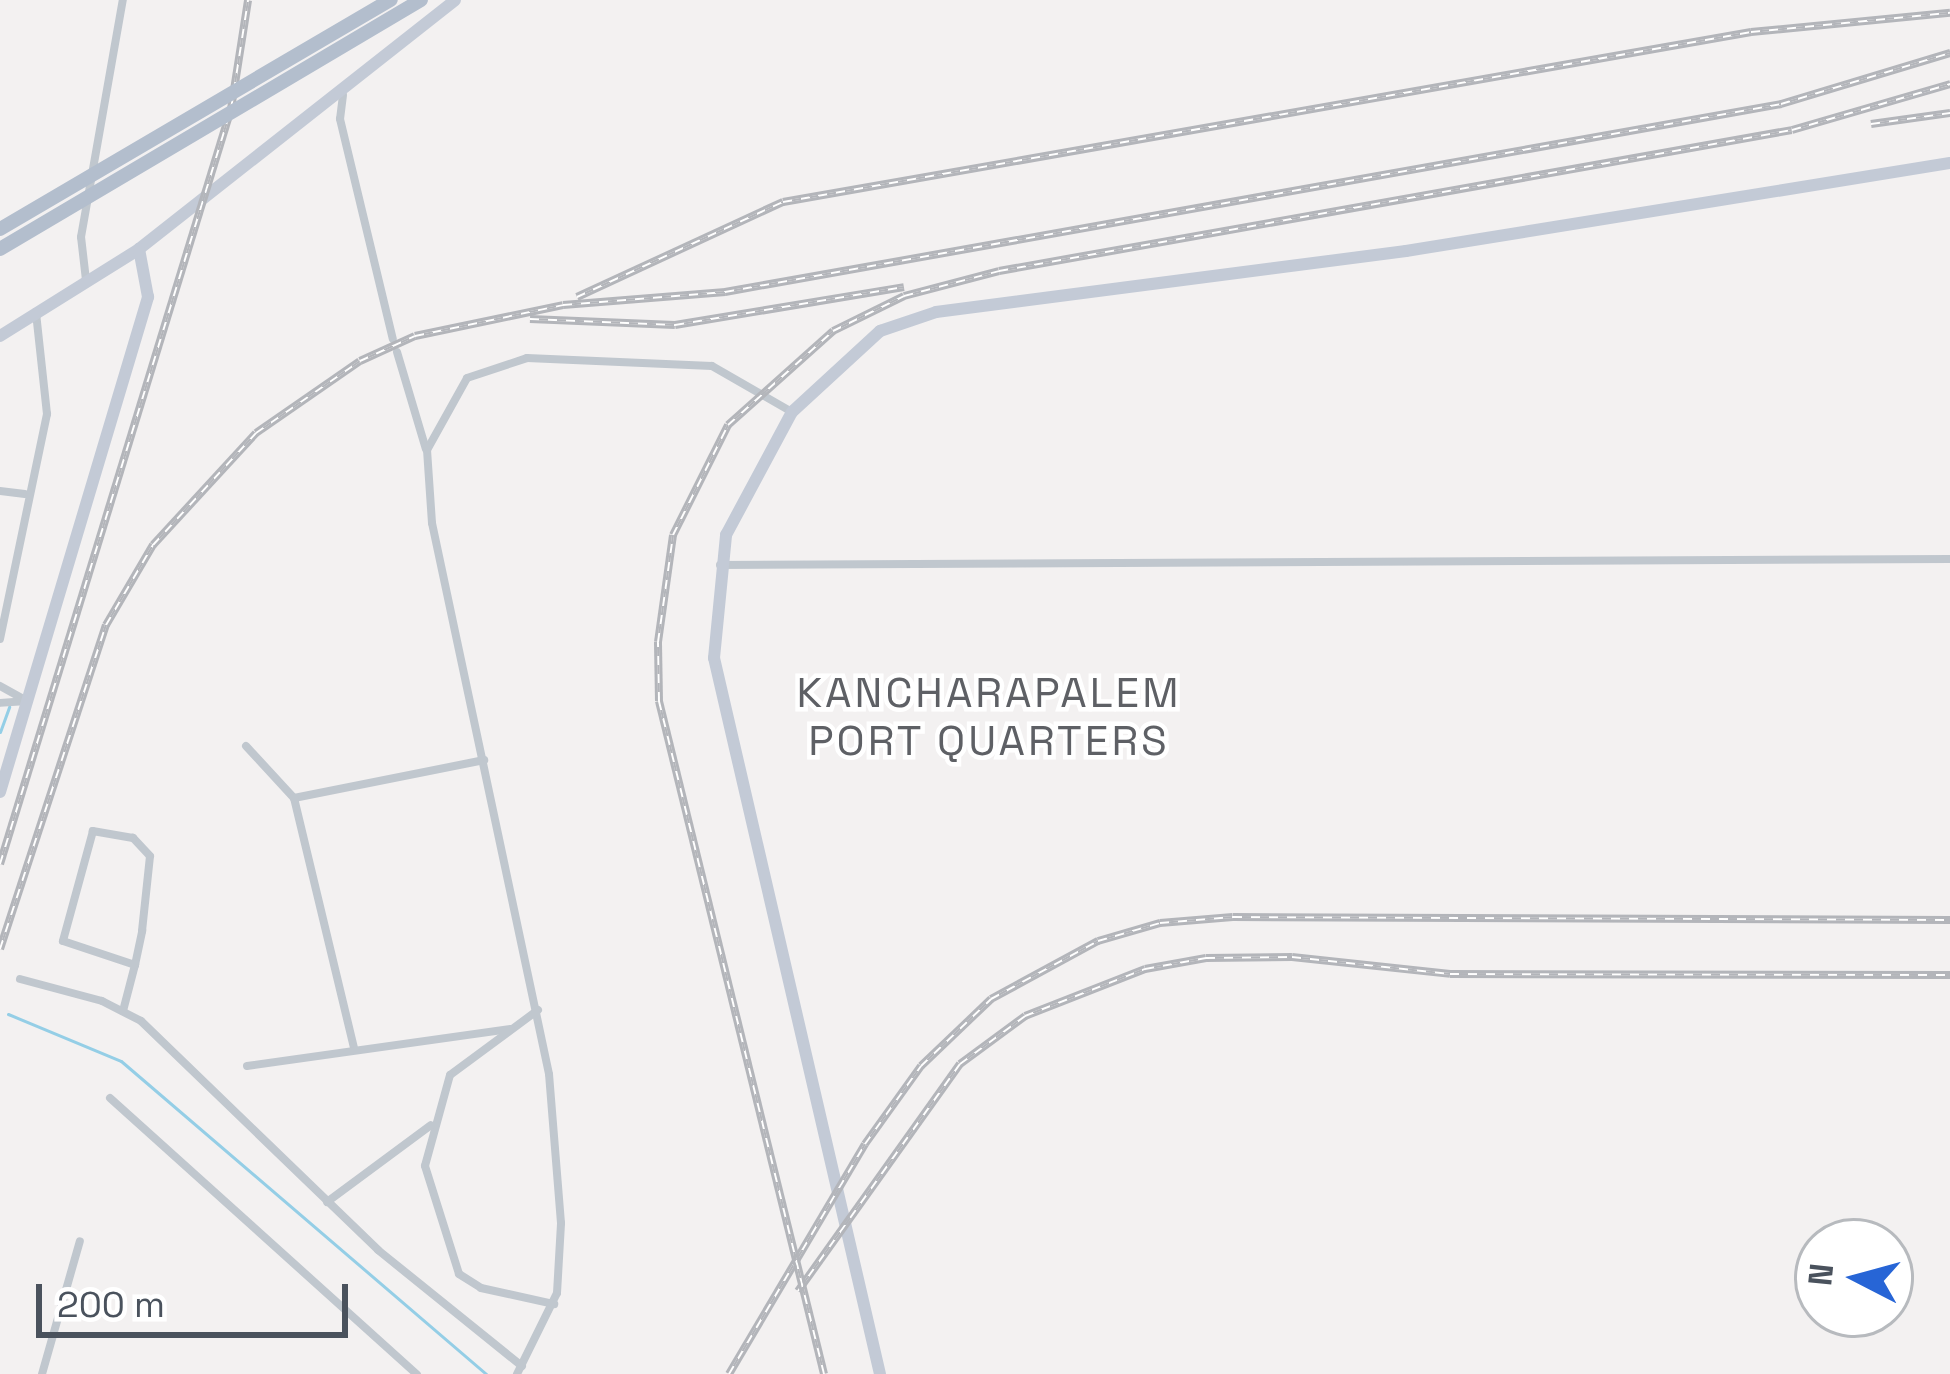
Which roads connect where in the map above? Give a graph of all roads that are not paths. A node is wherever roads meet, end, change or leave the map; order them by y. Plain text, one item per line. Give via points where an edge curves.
1 (123, 0) edge
2 (391, 0) edge
3 (421, 0) edge
4 (454, 0) edge
5 (343, 95) junction
6 (323, 110) junction
7 (340, 119) junction
8 (1950, 163) edge
9 (0, 229) edge
10 (0, 249) edge
11 (139, 249) junction
12 (86, 282) junction
13 (36, 313) junction
14 (0, 336) edge
15 (393, 338) dead end
16 (397, 352) dead end
17 (792, 412) junction
18 (427, 450) junction
19 (0, 491) edge
20 (25, 494) junction
21 (1950, 559) edge
22 (718, 565) junction
23 (0, 639) edge
24 (0, 686) edge
25 (0, 703) edge
26 (21, 703) junction
27 (246, 746) dead end
28 (484, 760) junction
29 (0, 792) edge
30 (294, 798) junction
31 (134, 965) junction
32 (20, 979) dead end
33 (538, 1010) junction
34 (123, 1011) junction
35 (512, 1029) junction
36 (354, 1048) junction
37 (247, 1066) dead end
38 (110, 1098) dead end
39 (433, 1125) junction
40 (327, 1202) junction
41 (80, 1241) dead end
42 (554, 1304) junction
43 (520, 1370) edge
44 (42, 1374) edge
45 (417, 1374) edge
46 (880, 1374) edge

1 - 12 street via 81,237
2 - 9 main road, bridge
3 - 10 main road, bridge
4 - 5 street
5 - 6 street
5 - 7 street
6 - 7 street
6 - 11 street
7 - 15 street
8 - 17 street via 1406,251 936,312 880,332
11 - 12 street
11 - 26 street via 148,297
12 - 13 street
13 - 14 street
13 - 20 street via 48,403
16 - 18 street
17 - 18 street via 712,366 527,358 467,378
17 - 22 street via 738,503
18 - 28 street via 432,523
19 - 20 street
20 - 23 street
21 - 22 street
22 - 46 street via 712,626 725,715
24 - 26 street
25 - 26 street
26 - 29 street
27 - 30 street
28 - 30 street
28 - 33 street
30 - 36 street
31 - 31 street via 148,848 93,831 63,941
31 - 34 street
32 - 34 street
33 - 35 street
33 - 42 street via 560,1185
34 - 40 street via 158,1034
35 - 36 street
35 - 39 street via 450,1075
36 - 37 street
38 - 45 street
39 - 40 street
39 - 42 street via 425,1166 459,1274 481,1288
40 - 43 street
41 - 44 street
42 - 43 street

